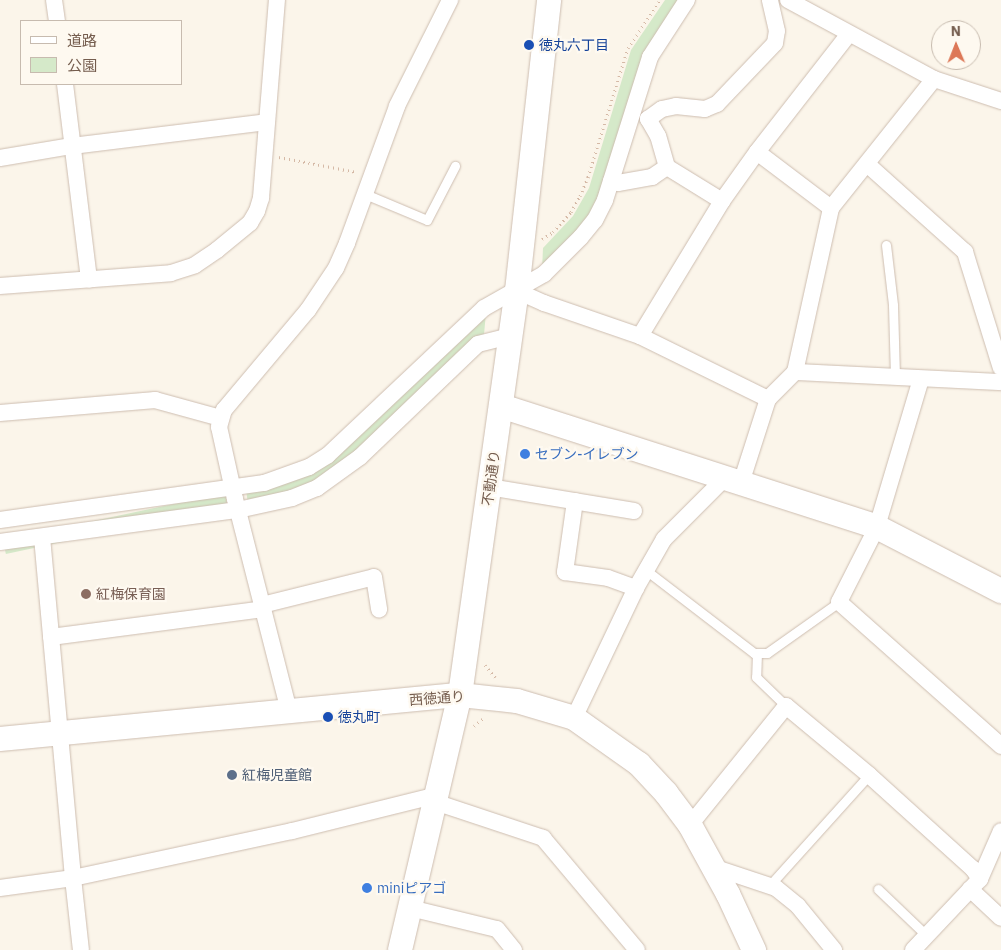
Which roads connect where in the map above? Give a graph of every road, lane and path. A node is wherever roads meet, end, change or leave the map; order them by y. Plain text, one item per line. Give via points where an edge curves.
1 (54, 0) edge
2 (277, 0) edge
3 (450, 0) edge
4 (549, 0) edge
5 (660, 0) edge
6 (686, 0) edge
7 (770, 0) edge
8 (788, 0) edge
9 (57, 20) edge
10 (850, 34) junction
11 (934, 79) junction
12 (65, 85) edge
13 (1001, 101) edge
14 (632, 114) junction
15 (648, 119) junction
16 (267, 122) junction
17 (72, 146) junction
18 (757, 152) junction
19 (264, 154) junction
20 (0, 158) edge
21 (867, 164) junction
22 (455, 166) dead end
23 (667, 168) junction
24 (344, 170) dead end
25 (611, 181) junction
26 (365, 194) junction
27 (722, 201) junction
28 (831, 208) junction
29 (541, 239) dead end
30 (886, 246) dead end
31 (88, 280) junction
32 (0, 286) edge
33 (517, 291) junction
34 (511, 336) junction
35 (640, 336) junction
36 (1001, 368) edge
37 (795, 372) junction
38 (895, 377) junction
39 (921, 379) junction
40 (1001, 382) edge
41 (768, 399) junction
42 (501, 406) junction
43 (0, 414) edge
44 (221, 418) junction
45 (733, 480) junction
46 (489, 487) junction
47 (233, 488) junction
48 (575, 501) junction
49 (238, 510) junction
50 (634, 511) dead end
51 (0, 520) edge
52 (877, 527) junction
53 (42, 537) junction
54 (0, 542) edge
55 (647, 571) junction
56 (999, 587) edge
57 (636, 588) junction
58 (839, 602) junction
59 (263, 607) junction
60 (379, 610) dead end
61 (51, 637) junction
62 (757, 653) junction
63 (482, 661) dead end
64 (496, 680) dead end
65 (460, 695) junction
66 (786, 706) junction
67 (289, 711) junction
68 (489, 714) dead end
69 (574, 718) junction
70 (471, 728) dead end
71 (60, 733) junction
72 (0, 740) edge
73 (1001, 746) edge
74 (868, 775) junction
75 (436, 799) junction
76 (690, 825) junction
77 (1001, 831) edge
78 (714, 867) junction
79 (73, 878) junction
80 (975, 884) junction
81 (769, 886) junction
82 (0, 888) edge
83 (878, 889) dead end
84 (410, 908) junction
85 (1001, 918) edge
86 (926, 935) junction
87 (81, 950) edge
88 (400, 950) edge
89 (514, 950) edge
90 (637, 950) edge
91 (754, 950) edge
92 (834, 950) edge
93 (913, 950) edge

1 - 9 street
2 - 16 street
3 - 26 street via 397,106
4 - 33 street, 不動通り
5 - 29 path via 628,48 580,196 571,212 546,238
6 - 14 street via 650,57
7 - 15 street via 777,30 775,44 717,104 705,109 676,106 662,109
8 - 10 street
10 - 11 street
10 - 18 street
11 - 13 street
11 - 21 street
12 - 17 street
14 - 15 street
14 - 25 street
15 - 23 street via 658,136
16 - 17 street
16 - 19 street
17 - 20 street
17 - 31 street
18 - 27 street
18 - 28 street
19 - 24 path
19 - 31 street via 257,211 250,223 217,250 195,265 171,273
21 - 28 street
21 - 36 street via 965,252
22 - 26 lane via 427,220
23 - 25 street via 652,177 618,183
23 - 27 street
25 - 33 street via 595,220 581,237 544,274
26 - 44 street via 336,268 308,310 224,410
27 - 35 street
28 - 37 street
30 - 38 lane via 893,306
31 - 32 street
33 - 34 street, 不動通り
33 - 35 street
33 - 47 street via 484,308 328,455 287,476
34 - 42 street, 不動通り
34 - 49 street via 478,344 360,457 317,488 292,498
35 - 41 street
37 - 38 street
37 - 41 street
38 - 39 street
39 - 40 street
39 - 52 street
41 - 45 street
42 - 45 street
42 - 46 street, 不動通り
43 - 44 street via 155,400
44 - 47 street via 219,427
45 - 52 street
45 - 55 street via 664,539
46 - 48 street
46 - 65 street, 不動通り
47 - 49 street
47 - 51 street
48 - 50 street
48 - 57 street via 565,572 608,578
49 - 53 street
49 - 59 street
52 - 56 street
52 - 58 street
53 - 54 street
53 - 61 street
55 - 57 street
55 - 62 lane
57 - 69 street
58 - 62 lane via 767,653
58 - 73 street
59 - 60 street via 374,577
59 - 61 street
59 - 67 street
61 - 71 street
62 - 66 lane via 756,677
63 - 64 path
65 - 67 street, 西徳通り
65 - 69 street, 西徳通り via 517,701
65 - 75 street, 不動通り
66 - 74 street
66 - 76 street
67 - 71 street, 西徳通り
68 - 70 path
69 - 76 street, 西徳通り via 639,764
71 - 72 street, 西徳通り
71 - 79 street
74 - 80 street via 973,869
74 - 81 lane
75 - 79 street
75 - 84 street, 不動通り
75 - 90 street via 543,838
76 - 78 street, 西徳通り
77 - 80 street
78 - 81 street
78 - 91 street, 西徳通り
79 - 82 street
79 - 87 street
80 - 85 street
80 - 86 street
81 - 92 street via 798,906
83 - 86 lane
84 - 88 street, 不動通り
84 - 89 street via 497,929
86 - 93 street

